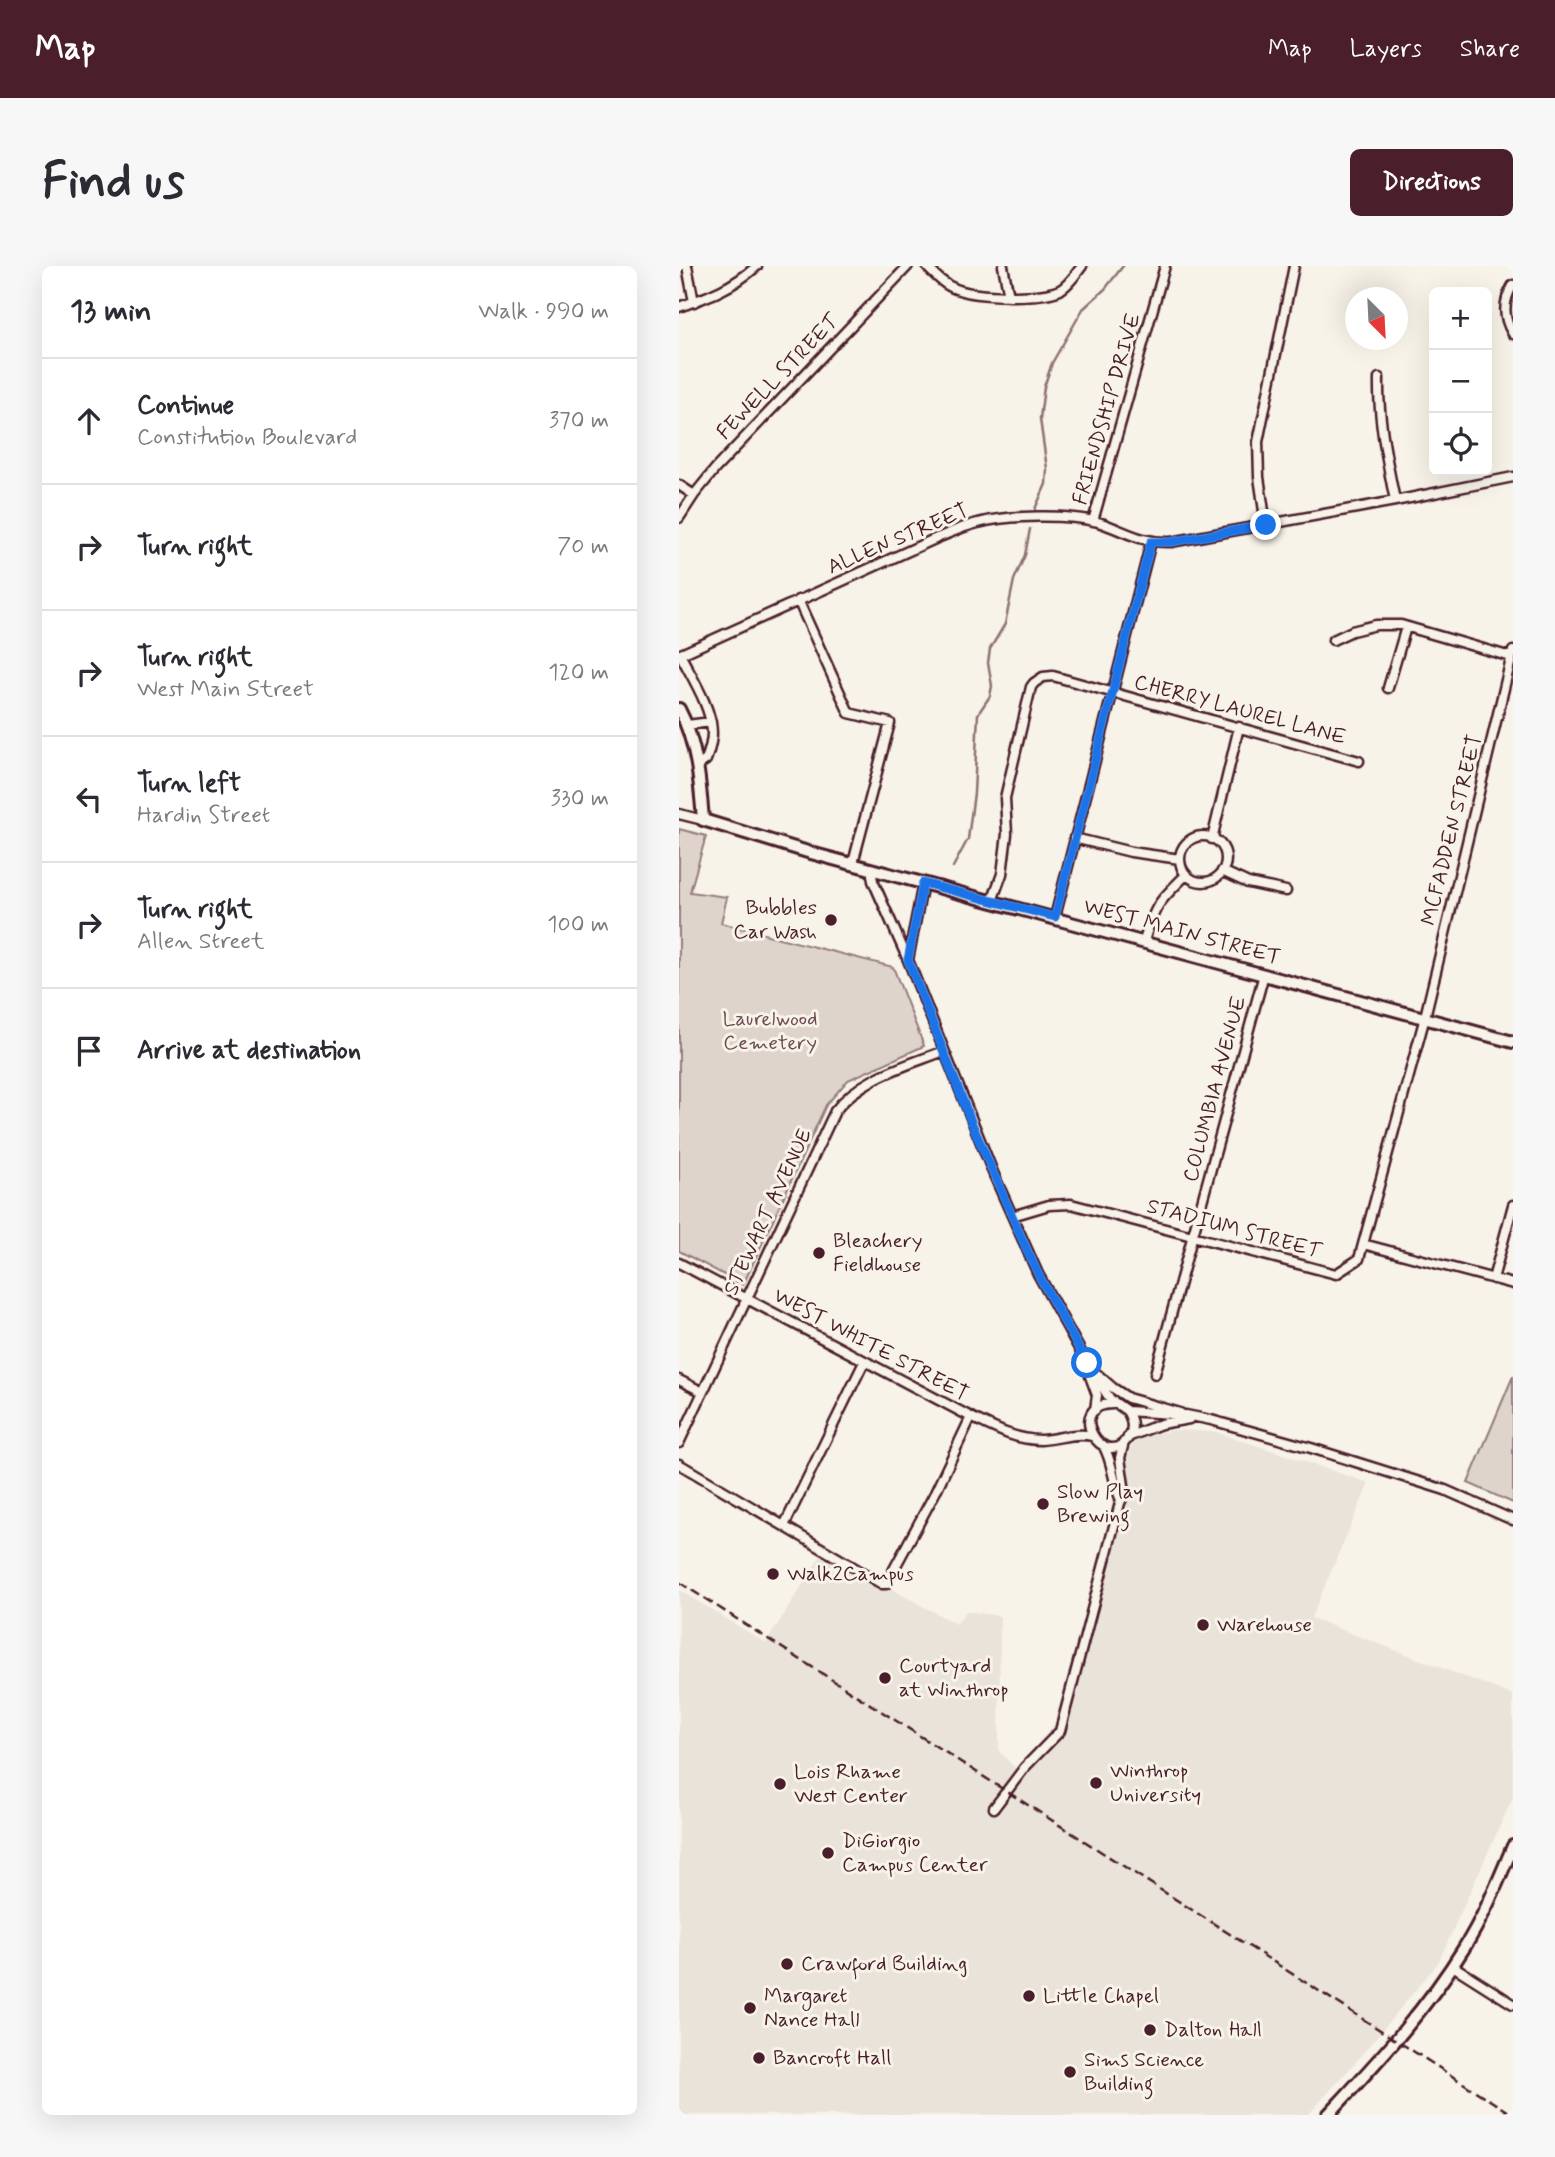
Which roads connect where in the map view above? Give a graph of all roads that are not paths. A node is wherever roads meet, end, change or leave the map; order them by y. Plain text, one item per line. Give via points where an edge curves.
1 (687, 266) edge
2 (757, 266) edge
3 (908, 266) edge
4 (926, 266) edge
5 (1003, 266) edge
6 (1082, 266) edge
7 (1165, 266) edge
8 (1294, 266) edge
9 (1513, 285) edge
10 (1009, 296) junction
11 (694, 302) junction
12 (679, 307) edge
13 (1513, 334) edge
14 (1379, 378) dead end
15 (1513, 477) edge
16 (679, 485) edge
17 (694, 495) junction
18 (1395, 501) junction
19 (679, 518) edge
20 (1093, 521) junction
21 (1266, 525) junction
22 (1151, 542) junction
23 (798, 600) junction
24 (1406, 627) junction
25 (1333, 640) dead end
26 (680, 654) edge
27 (1512, 654) edge
28 (1388, 688) dead end
29 (1112, 694) junction
30 (679, 709) edge
31 (711, 722) junction
32 (687, 725) junction
33 (1239, 727) junction
34 (1359, 761) dead end
35 (697, 766) junction
36 (679, 814) edge
37 (703, 820) junction
38 (1075, 838) junction
39 (1212, 839) junction
40 (1180, 859) junction
41 (853, 863) junction
42 (871, 868) junction
43 (1222, 871) junction
44 (1186, 875) junction
45 (923, 883) junction
46 (1286, 891) dead end
47 (992, 901) junction
48 (1055, 917) junction
49 (1144, 941) junction
50 (908, 960) junction
51 (1264, 974) junction
52 (1425, 1017) junction
53 (1513, 1042) edge
54 (944, 1051) junction
55 (1513, 1205) edge
56 (1012, 1216) junction
57 (1193, 1237) junction
58 (1363, 1244) junction
59 (679, 1263) edge
60 (1493, 1279) junction
61 (1513, 1284) edge
62 (748, 1299) junction
63 (864, 1362) junction
64 (1088, 1365) junction
65 (1155, 1374) dead end
66 (679, 1380) edge
67 (703, 1392) junction
68 (1115, 1404) junction
69 (1095, 1410) junction
70 (1127, 1411) junction
71 (1186, 1415) junction
72 (971, 1417) junction
73 (1200, 1418) junction
74 (1090, 1419) junction
75 (1092, 1436) junction
76 (1053, 1439) junction
77 (1126, 1440) junction
78 (679, 1443) edge
79 (1103, 1445) junction
80 (679, 1464) edge
81 (1121, 1500) junction
82 (1513, 1520) edge
83 (784, 1526) junction
84 (994, 1808) dead end
85 (1513, 1846) edge
86 (1453, 1966) junction
87 (1513, 2004) edge
88 (1328, 2115) edge

1 - 11 street
2 - 11 street via 733,285
3 - 17 street, FEWELL STREET
4 - 10 street via 954,289
5 - 10 street
6 - 10 street via 1060,290
7 - 20 street, FRIENDSHIP DRIVE
8 - 21 street via 1258,442
9 - 13 street via 1505,314
11 - 12 street
14 - 18 street
15 - 18 street, ALLEN STREET
16 - 17 street
17 - 19 street, FEWELL STREET
18 - 21 street, ALLEN STREET
20 - 22 street, ALLEN STREET
20 - 23 street, ALLEN STREET via 1021,518 977,523
21 - 22 street, ALLEN STREET
22 - 29 street
23 - 26 street, ALLEN STREET
23 - 41 street via 849,713 890,723
24 - 25 street via 1376,625
24 - 27 street
24 - 28 street
26 - 31 street
27 - 52 street, MCFADDEN STREET
29 - 33 street, CHERRY LAUREL LANE
29 - 38 street
29 - 47 street, CHERRY LAUREL LANE via 1053,676 1043,677 1031,687 1005,798 1002,874
30 - 32 main road
31 - 32 street
31 - 35 street via 709,751
32 - 35 main road
33 - 34 street, CHERRY LAUREL LANE
33 - 39 street
35 - 37 main road
36 - 37 street, WEST MAIN STREET
37 - 41 main road, WEST MAIN STREET
38 - 40 street
38 - 48 street
39 - 40 street via 1195,838 1187,843
39 - 43 street via 1224,851
40 - 44 street
41 - 42 main road, WEST MAIN STREET
42 - 45 main road, WEST MAIN STREET
42 - 50 street
43 - 44 street via 1202,882
43 - 46 street via 1248,883
44 - 49 street via 1159,902
45 - 47 main road, WEST MAIN STREET
45 - 50 street
47 - 48 main road, WEST MAIN STREET
48 - 49 main road, WEST MAIN STREET
49 - 51 main road, WEST MAIN STREET
50 - 54 street
51 - 52 main road, WEST MAIN STREET
51 - 57 street, COLUMBIA AVENUE
52 - 53 main road, WEST MAIN STREET
52 - 58 street, MCFADDEN STREET
54 - 56 street
54 - 62 street, STEWART AVENUE via 857,1087 843,1100
55 - 60 street
56 - 57 street, STADIUM STREET via 1071,1204
56 - 64 street
57 - 58 street, STADIUM STREET via 1336,1274 1359,1259
57 - 65 street, COLUMBIA AVENUE
58 - 60 street
59 - 62 street, WEST WHITE STREET
60 - 61 street
62 - 63 street, WEST WHITE STREET
62 - 67 street, STEWART AVENUE
63 - 72 street, WEST WHITE STREET
63 - 83 street
64 - 68 street
64 - 69 street via 1097,1395
64 - 71 street via 1128,1398
66 - 67 street
67 - 78 street, STEWART AVENUE
68 - 69 street
68 - 70 street
69 - 74 street
70 - 71 street
70 - 77 street via 1132,1424
71 - 73 street
72 - 76 street, WEST WHITE STREET via 1020,1438
72 - 83 street via 886,1584
73 - 77 street via 1161,1424
73 - 82 street via 1411,1479
74 - 75 street
74 - 76 street, WEST WHITE STREET
75 - 76 street, WEST WHITE STREET
75 - 79 street
77 - 79 street
77 - 81 street via 1120,1458 1125,1492
79 - 81 street
80 - 83 street
81 - 84 street via 1060,1731
85 - 86 main road via 1484,1913
86 - 87 street
86 - 88 main road via 1397,2040

